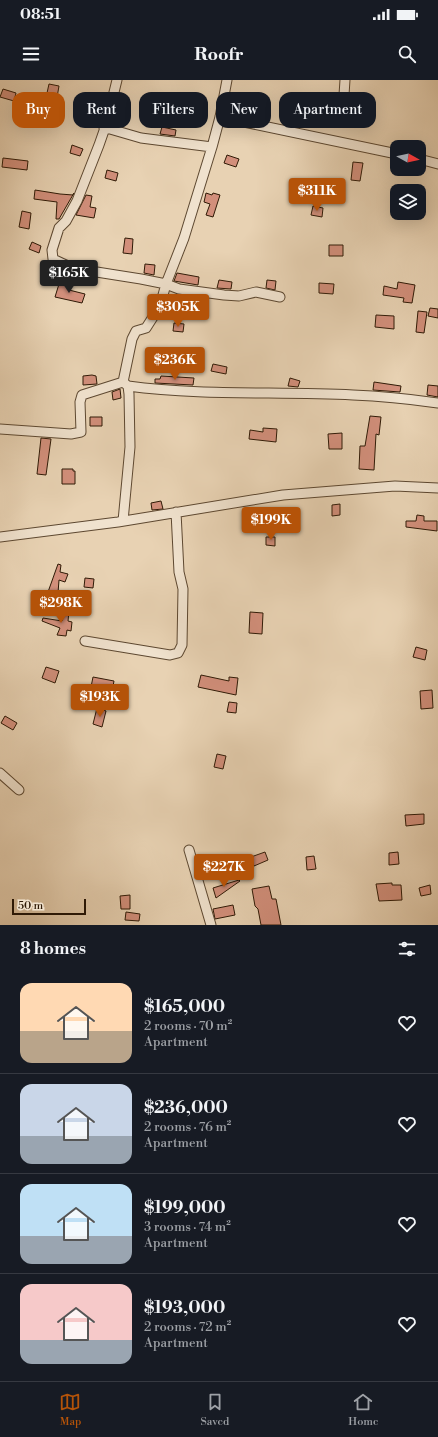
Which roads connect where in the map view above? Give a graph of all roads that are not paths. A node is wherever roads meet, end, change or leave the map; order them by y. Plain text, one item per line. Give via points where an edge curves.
1 (117, 80) edge
2 (227, 80) edge
3 (345, 80) edge
4 (225, 92) edge
5 (344, 92) edge
6 (217, 128) edge
7 (271, 128) edge
8 (104, 129) junction
9 (212, 147) junction
10 (390, 153) edge
11 (426, 161) edge
12 (438, 164) edge
13 (166, 284) junction
14 (280, 297) dead end
15 (125, 384) junction
16 (438, 403) edge
17 (0, 429) edge
18 (438, 488) edge
19 (176, 512) junction
20 (123, 521) junction
21 (0, 537) edge
22 (85, 641) dead end
23 (0, 773) edge
24 (19, 790) dead end
25 (189, 850) dead end
26 (211, 925) edge

1 - 8 street
2 - 4 street
3 - 5 street
6 - 9 street
7 - 10 street
8 - 9 street via 141,138
8 - 13 street via 77,201 59,228 52,250 53,259 84,270
9 - 13 street via 184,238
11 - 12 street
13 - 14 street via 179,289 224,296 256,292
13 - 15 street via 160,306 146,328 134,334
15 - 16 street via 165,391 353,394
15 - 17 street via 82,395 81,432 71,434
15 - 20 street via 130,448
18 - 19 street via 395,486 320,491
19 - 20 street
19 - 22 street via 179,572 183,589 182,645 178,653 170,655
20 - 21 street
23 - 24 street
25 - 26 street

